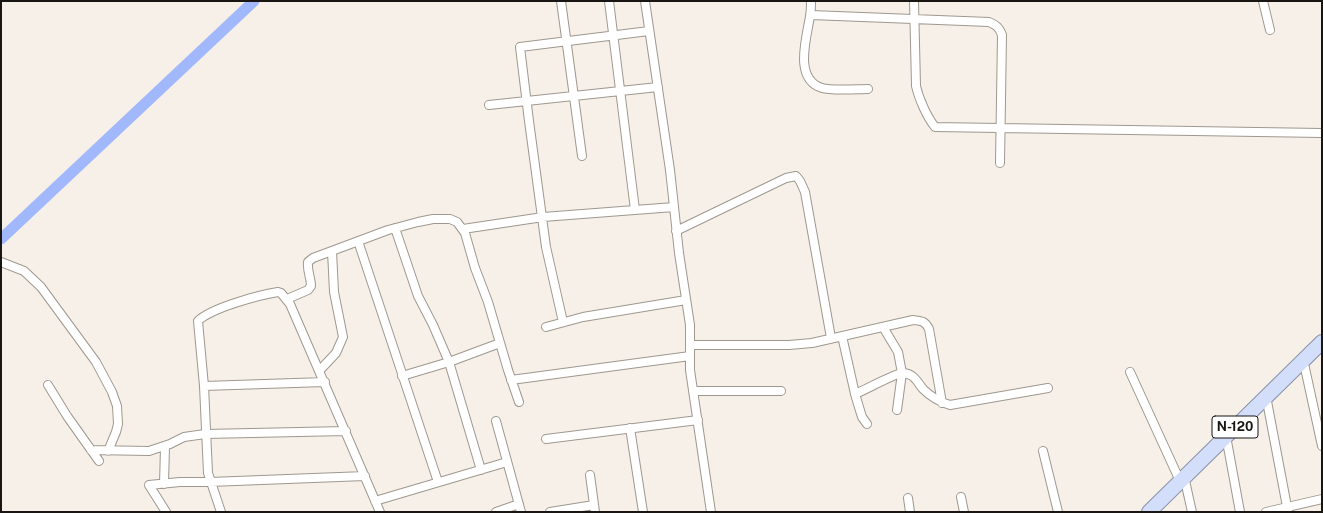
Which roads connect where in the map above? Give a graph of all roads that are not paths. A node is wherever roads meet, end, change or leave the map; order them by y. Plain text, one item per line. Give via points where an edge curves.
1 (561, 1) edge
2 (609, 1) edge
3 (645, 1) edge
4 (811, 1) edge
5 (914, 1) edge
6 (1258, 1) edge
7 (1263, 1) edge
8 (811, 15) junction
9 (913, 19) junction
10 (1270, 30) dead end
11 (649, 32) junction
12 (614, 36) junction
13 (567, 42) junction
14 (658, 87) junction
15 (868, 89) dead end
16 (620, 91) junction
17 (574, 96) junction
18 (526, 101) junction
19 (489, 105) dead end
20 (1001, 128) junction
21 (1322, 133) edge
22 (582, 156) dead end
23 (1000, 163) dead end
24 (674, 208) junction
25 (635, 210) junction
26 (543, 217) junction
27 (395, 228) junction
28 (463, 229) junction
29 (676, 231) junction
30 (358, 241) junction
31 (332, 251) junction
32 (1, 262) edge
33 (287, 299) junction
34 (686, 300) junction
35 (563, 322) junction
36 (546, 326) dead end
37 (883, 327) junction
38 (842, 336) junction
39 (831, 338) junction
40 (1322, 342) edge
41 (500, 343) junction
42 (690, 345) junction
43 (690, 356) junction
44 (1303, 359) junction
45 (449, 362) junction
46 (320, 370) junction
47 (1130, 372) dead end
48 (902, 373) junction
49 (402, 376) junction
50 (511, 380) junction
51 (325, 382) junction
52 (48, 385) dead end
53 (204, 386) junction
54 (1048, 388) dead end
55 (693, 391) junction
56 (781, 391) dead end
57 (855, 394) junction
58 (1266, 396) junction
59 (519, 402) dead end
60 (942, 403) junction
61 (897, 410) dead end
62 (698, 420) junction
63 (496, 421) dead end
64 (867, 424) dead end
65 (630, 428) junction
66 (346, 431) junction
67 (206, 434) junction
68 (1226, 436) junction
69 (546, 439) dead end
70 (1322, 446) edge
71 (165, 447) junction
72 (91, 450) junction
73 (108, 451) junction
74 (1043, 451) dead end
75 (99, 461) dead end
76 (507, 462) junction
77 (481, 470) junction
78 (590, 475) dead end
79 (365, 476) junction
80 (1182, 479) junction
81 (210, 482) junction
82 (438, 482) junction
83 (164, 484) junction
84 (961, 497) dead end
85 (908, 498) dead end
86 (1322, 499) edge
87 (375, 500) junction
88 (520, 508) edge
89 (595, 509) edge
90 (1287, 510) edge
91 (166, 512) edge
92 (221, 512) edge
93 (380, 512) edge
94 (496, 512) edge
95 (550, 512) edge
96 (644, 512) edge
97 (711, 512) edge
98 (910, 512) edge
99 (964, 512) edge
100 (1058, 512) edge
101 (1149, 512) edge
102 (1192, 512) edge
103 (1240, 512) edge
104 (1266, 512) edge

1 - 13 street
2 - 12 street
3 - 11 street
4 - 8 street
5 - 9 street
6 - 7 street
7 - 10 street
8 - 9 street
8 - 15 street via 804,44 804,65 809,79 815,86 823,89
9 - 20 street via 916,86 930,121 935,127
9 - 20 street via 989,22 1000,29
11 - 12 street
11 - 14 street
12 - 13 street
12 - 16 street
13 - 17 street
13 - 18 street via 520,47
14 - 16 street
14 - 24 street
16 - 17 street
16 - 25 street
17 - 18 street
17 - 22 street
18 - 19 street
18 - 26 street
20 - 21 street
20 - 23 street
24 - 25 street
24 - 29 street
25 - 26 street
26 - 28 street
26 - 35 street via 546,247
27 - 28 street via 434,219 450,219
27 - 30 street
27 - 45 street via 418,296
28 - 41 street
29 - 34 street
29 - 39 street via 786,178 796,176 805,192
30 - 31 street
30 - 49 street
31 - 33 street via 308,262 311,286 308,290
31 - 46 street via 334,292 343,337 336,353
32 - 73 street via 24,271 41,287 96,362 117,406 118,424
33 - 46 street
33 - 53 street via 281,293 268,294 211,312 198,321
34 - 35 street
34 - 42 street
35 - 36 street
37 - 38 street
37 - 48 street via 898,352
37 - 60 street via 913,320 926,322
38 - 39 street
38 - 57 street
39 - 42 street via 789,345
40 - 44 highway, N-120
41 - 45 street
41 - 50 street
42 - 43 street
43 - 50 street
43 - 55 street
44 - 58 highway, N-120
44 - 70 street
45 - 49 street
45 - 77 street
46 - 51 street
47 - 80 street
48 - 57 street
48 - 60 street via 915,377 924,389
48 - 61 street
49 - 82 street
50 - 59 street
51 - 53 street
51 - 66 street
52 - 72 street
53 - 67 street
54 - 60 street via 950,405
55 - 56 street
55 - 62 street
57 - 64 street via 862,417
58 - 68 highway, N-120
58 - 90 street
62 - 65 street
62 - 97 street
63 - 76 street
65 - 69 street
65 - 96 street
66 - 67 street
66 - 79 street
67 - 71 street via 184,437
67 - 81 street
68 - 80 highway, N-120
68 - 103 street
71 - 73 street via 149,451
71 - 83 street
72 - 73 street
72 - 75 street
74 - 100 street
76 - 77 street
76 - 88 street
77 - 82 street
78 - 89 street
79 - 81 street
79 - 87 street
80 - 101 highway, N-120
80 - 102 street
81 - 83 street
81 - 92 street
82 - 87 street
83 - 91 street via 149,485
84 - 99 street
85 - 98 street
86 - 90 street
87 - 93 street
88 - 94 street
89 - 95 street
90 - 104 street

